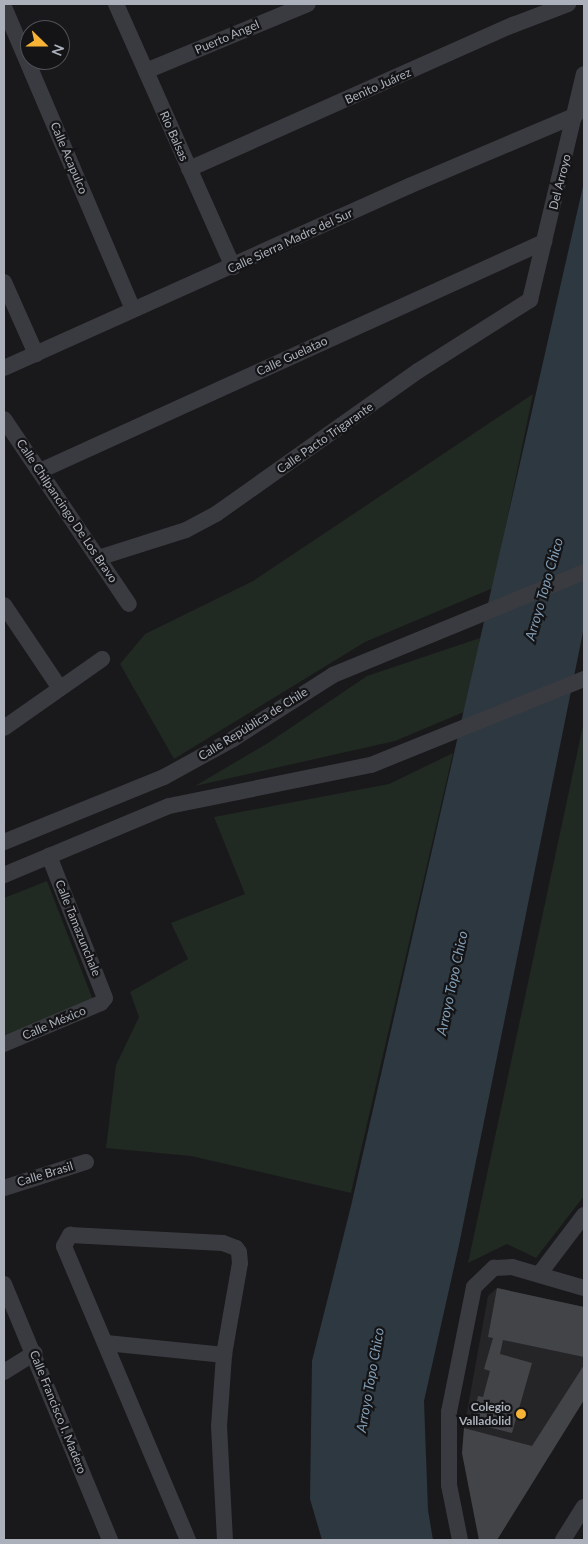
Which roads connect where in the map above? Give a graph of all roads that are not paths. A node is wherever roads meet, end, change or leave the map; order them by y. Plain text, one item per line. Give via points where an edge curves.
1 (116, 4) edge
2 (308, 4) edge
3 (568, 4) edge
4 (4, 7) edge
5 (146, 71) junction
6 (584, 74) edge
7 (576, 115) junction
8 (189, 169) junction
9 (544, 242) junction
10 (233, 267) junction
11 (4, 282) edge
12 (535, 289) joint
13 (134, 310) junction
14 (36, 354) junction
15 (4, 368) edge
16 (4, 418) edge
17 (40, 471) junction
18 (98, 558) junction
19 (584, 572) edge
20 (129, 604) dead end
21 (4, 605) edge
22 (102, 659) dead end
23 (581, 680) edge
24 (59, 687) junction
25 (4, 728) edge
26 (4, 842) edge
27 (49, 856) junction
28 (4, 875) edge
29 (104, 1001) joint
30 (4, 1044) edge
31 (86, 1162) dead end
32 (4, 1188) edge
33 (584, 1215) edge
34 (540, 1273) junction
35 (4, 1284) edge
36 (584, 1288) edge
37 (106, 1343) junction
38 (34, 1353) junction
39 (224, 1355) junction
40 (4, 1372) edge
41 (584, 1507) edge
42 (110, 1540) edge
43 (188, 1540) edge
44 (225, 1540) edge
45 (460, 1540) edge
46 (563, 1540) edge

1 - 5 street, Rio Balsas
2 - 5 street, Puerto Angel
3 - 8 street, Benito Juárez via 513,25
4 - 13 street, Calle Acapulco
5 - 8 street, Rio Balsas
6 - 7 street, Del Arroyo
7 - 9 street, Del Arroyo
7 - 10 street, Calle Sierra Madre del Sur via 409,186
8 - 10 street, Rio Balsas
9 - 12 street, Del Arroyo
9 - 17 street, Calle Guelatao
10 - 13 street, Calle Sierra Madre del Sur
11 - 14 street
12 - 18 street, Calle Pacto Trigarante via 530,300 418,371 216,514 186,530
13 - 14 street, Calle Sierra Madre del Sur
14 - 15 street, Calle Sierra Madre del Sur
16 - 17 street, Calle Chilpancingo De Los Bravo
17 - 18 street, Calle Chilpancingo De Los Bravo
18 - 20 street, Calle Chilpancingo De Los Bravo
19 - 26 street, Calle República de Chile via 333,675 232,740 164,777
21 - 24 street
22 - 24 street
23 - 27 street via 348,771 169,806
24 - 25 street
27 - 28 street
27 - 29 street, Calle Tamazunchale via 105,992
29 - 30 street, Calle México
31 - 32 street, Calle Brasil
33 - 34 street
34 - 36 street
34 - 45 street via 512,1266 494,1268 474,1287 448,1412 449,1485
35 - 38 street, Calle Francisco I. Madero
37 - 39 street
37 - 39 street via 64,1246 70,1234 223,1243 236,1248 240,1263
37 - 43 street
38 - 40 street
38 - 42 street, Calle Francisco I. Madero
39 - 44 street via 219,1426
41 - 46 street

